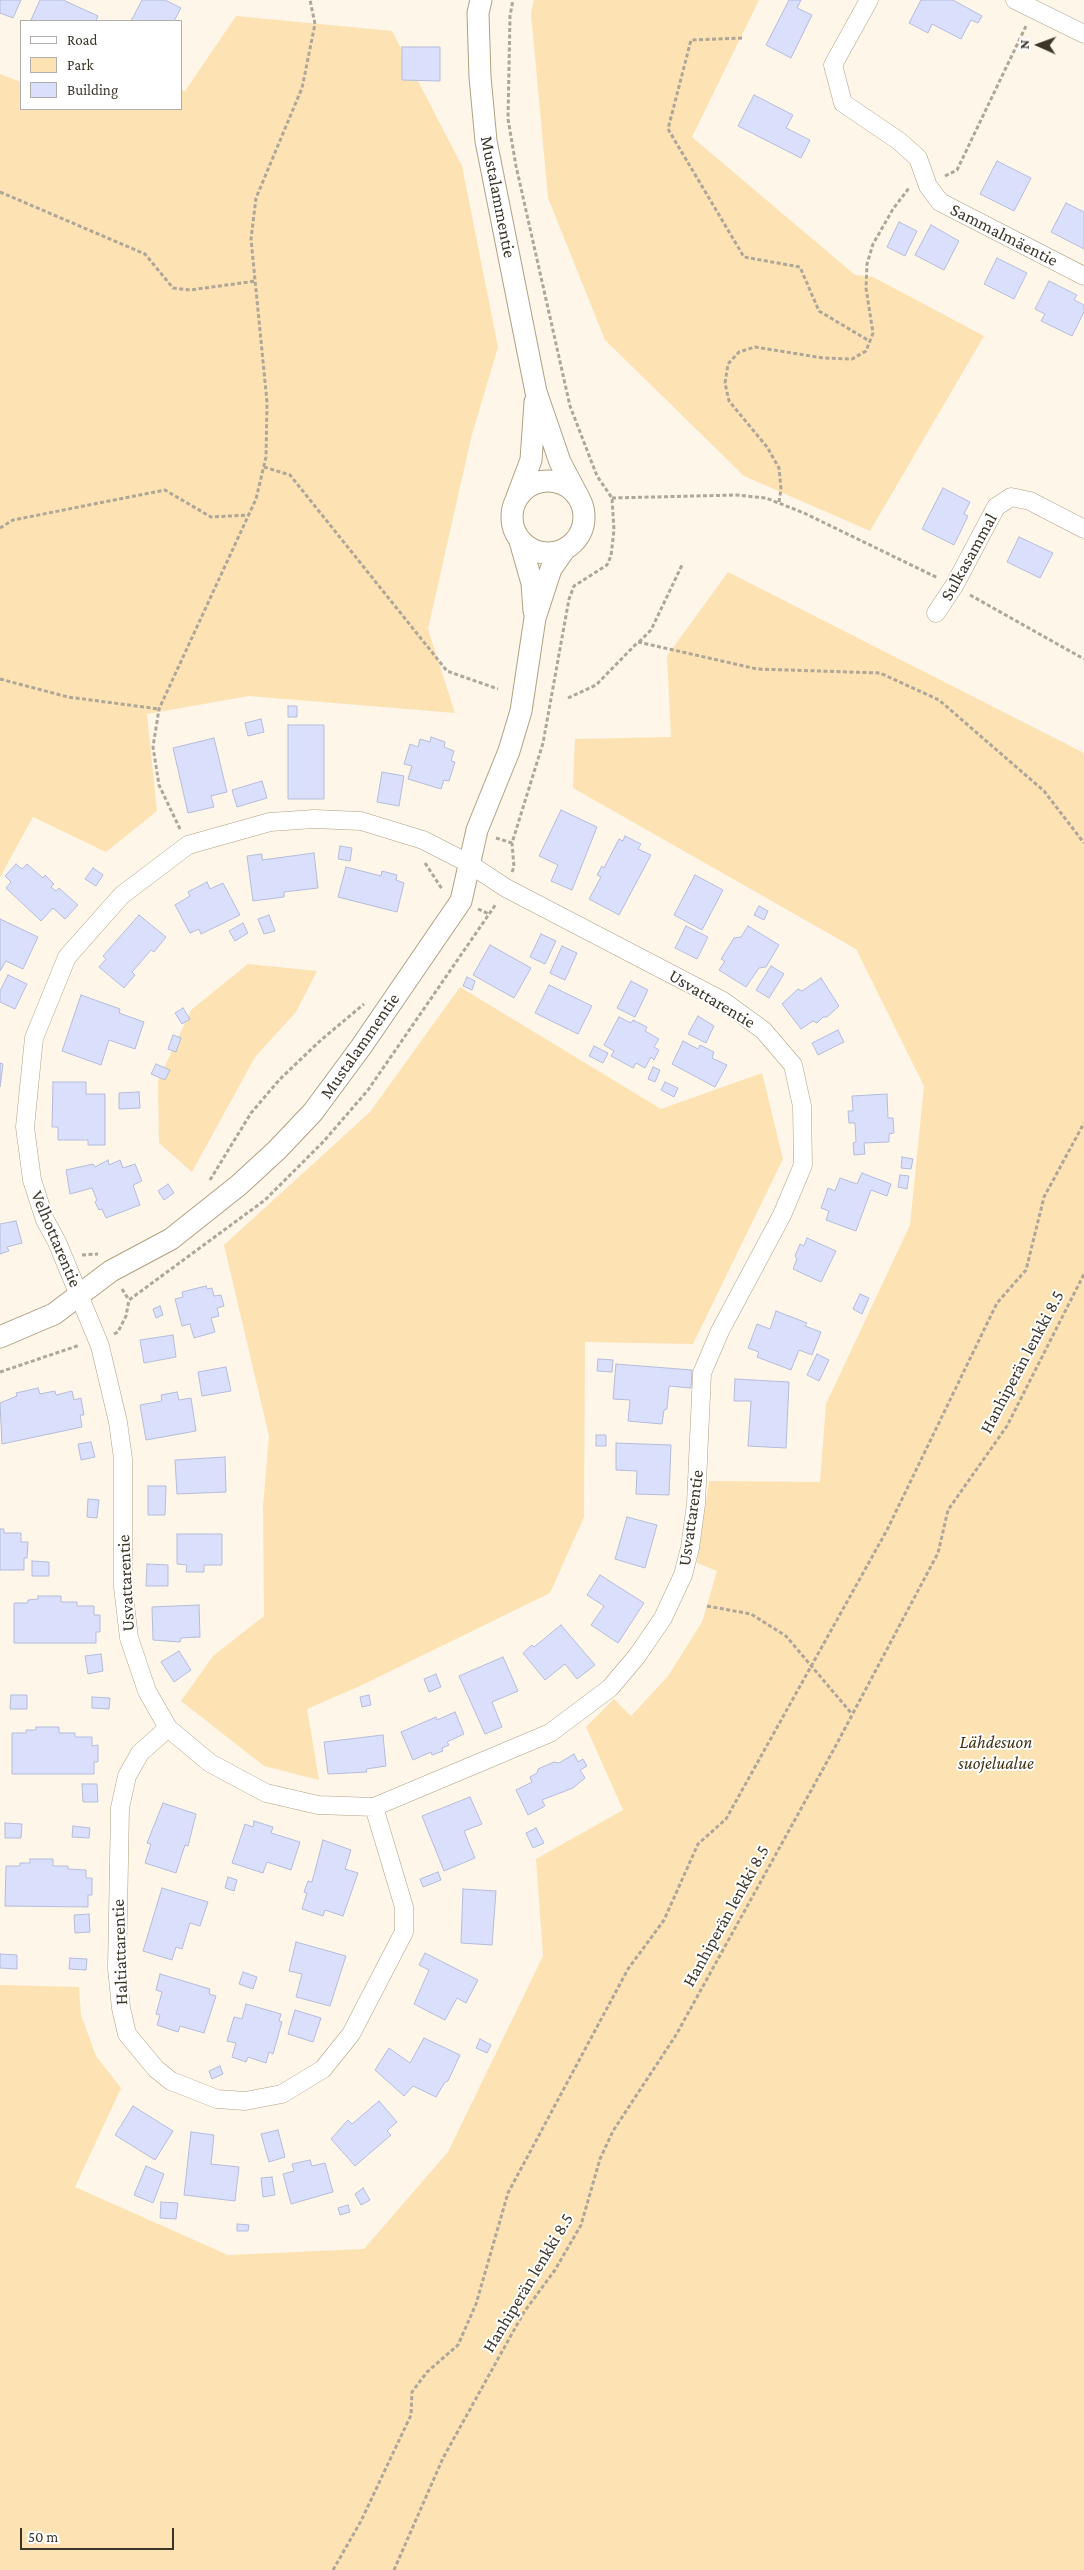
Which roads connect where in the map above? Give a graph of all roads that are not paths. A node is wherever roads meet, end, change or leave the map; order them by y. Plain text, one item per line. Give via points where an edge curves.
1 (481, 0) edge
2 (869, 0) edge
3 (1015, 0) edge
4 (1084, 34) edge
5 (1084, 276) edge
6 (536, 392) junction
7 (517, 497) junction
8 (579, 498) junction
9 (1084, 529) edge
10 (520, 540) junction
11 (565, 549) junction
12 (936, 613) dead end
13 (535, 618) junction
14 (468, 863) junction
15 (80, 1295) junction
16 (0, 1337) edge
17 (168, 1728) junction
18 (374, 1807) junction

1 - 6 street, Mustalammentie via 478,13 480,77 486,141
2 - 5 street, Sammalmäentie via 833,65 843,103 918,158 928,186 940,202
3 - 4 street
6 - 7 street, Mustalammentie via 530,460
6 - 8 street, Mustalammentie via 560,462
7 - 8 street via 534,483 546,480 571,488
7 - 10 street via 511,520
8 - 11 street via 584,523 580,534
9 - 12 street, Sulkasammal via 1030,501 1011,497 996,507
10 - 11 street via 541,553
10 - 13 street, Mustalammentie via 532,583
11 - 13 street, Mustalammentie via 551,569
13 - 14 street, Mustalammentie via 521,712
14 - 15 street, Mustalammentie via 461,901 313,1112 239,1185 172,1239 111,1271
14 - 15 street, Velhottarentie via 424,840 361,821 314,818 270,822 188,845 122,895 67,957 34,1038 25,1127 32,1180 45,1220
14 - 18 street, Usvattarentie via 506,888 723,1001 763,1030 793,1065 802,1106 803,1165 782,1215 720,1331 702,1373 696,1504 690,1548 683,1575 663,1618 610,1688 550,1733
15 - 16 street, Mustalammentie via 54,1314
15 - 17 street, Usvattarentie via 98,1341 118,1422 123,1459 123,1587 129,1638 147,1691
17 - 18 street, Usvattarentie via 210,1763 266,1793 318,1805
17 - 18 street, Haltiattarentie via 140,1752 127,1776 120,1808 117,1968 121,2008 127,2034 156,2068 171,2081 217,2099 245,2101 282,2094 302,2084 323,2069 355,2025 404,1932 404,1906

